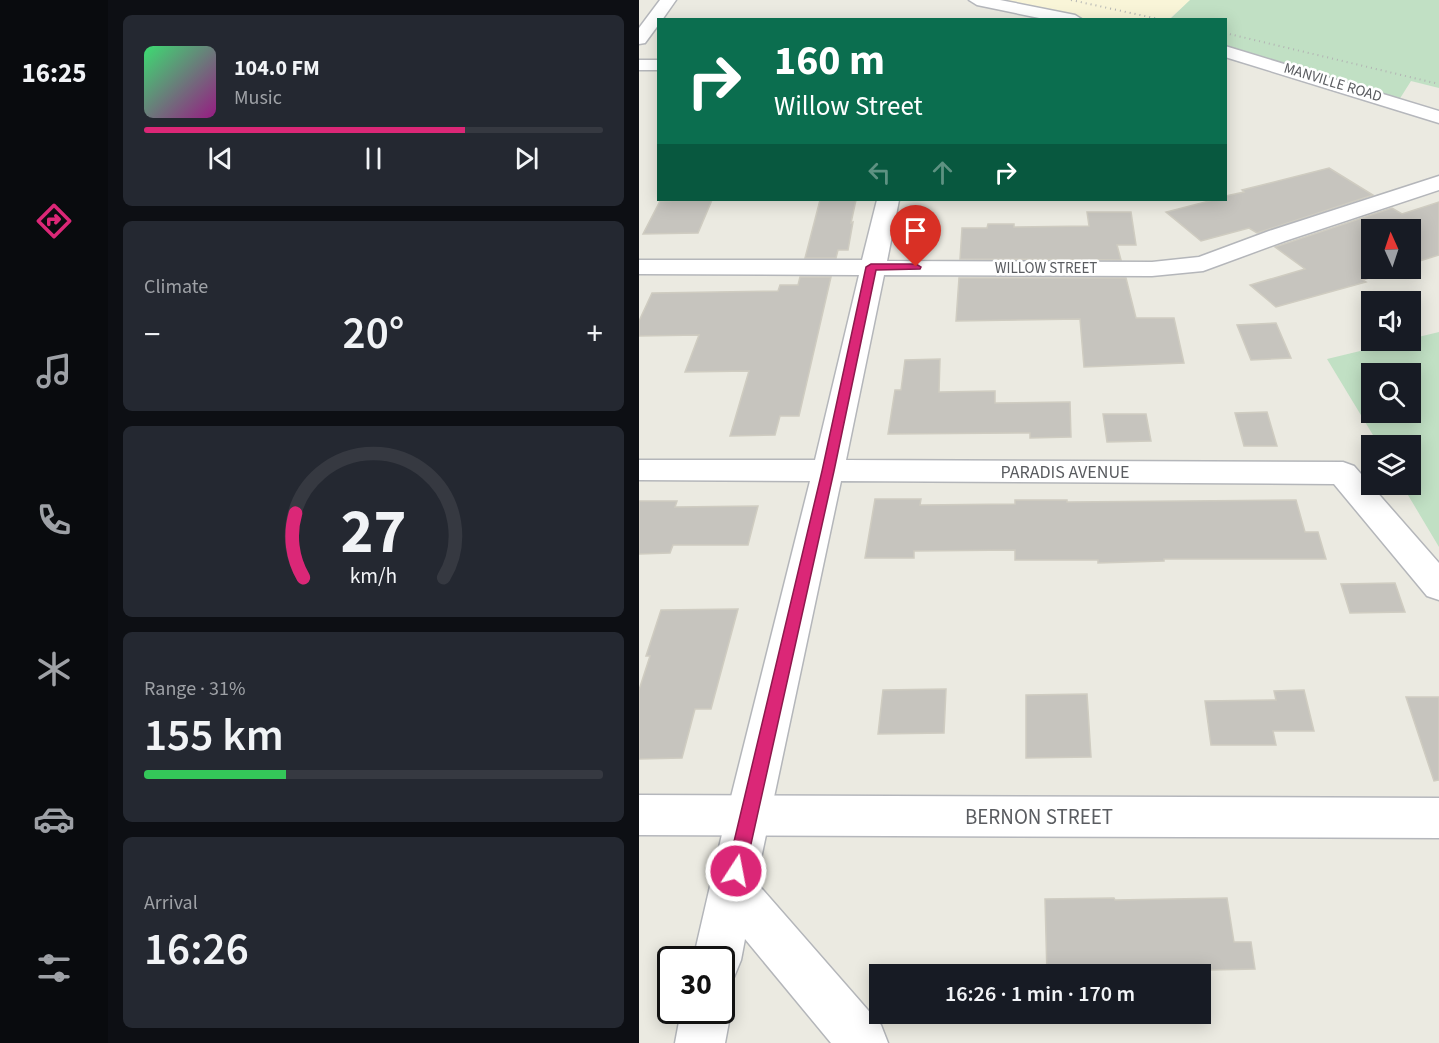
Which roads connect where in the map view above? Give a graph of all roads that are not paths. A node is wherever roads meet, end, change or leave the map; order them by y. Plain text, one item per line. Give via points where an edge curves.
1 (668, 0) edge
2 (977, 0) edge
3 (1065, 18) edge
4 (639, 39) edge
5 (1231, 54) edge
6 (639, 65) edge
7 (657, 65) edge
8 (1439, 117) edge
9 (1439, 183) edge
10 (888, 201) edge
11 (639, 267) edge
12 (871, 267) junction
13 (639, 470) edge
14 (828, 471) junction
15 (1439, 587) edge
16 (639, 815) edge
17 (747, 817) junction
18 (1439, 818) edge
19 (732, 889) junction
20 (720, 946) edge
21 (704, 1024) edge
22 (700, 1043) edge
23 (863, 1043) edge

1 - 4 street
2 - 3 street
5 - 8 street, MANVILLE ROAD
6 - 7 street
9 - 12 street, WILLOW STREET via 1203,264 1152,269
10 - 12 street
11 - 12 street, WILLOW STREET
12 - 14 street
13 - 14 street, PARADIS AVENUE
14 - 15 street, PARADIS AVENUE via 1343,473
14 - 17 street
16 - 17 street, BERNON STREET
17 - 18 street, BERNON STREET
17 - 19 street
19 - 20 street
19 - 23 street
21 - 22 street

